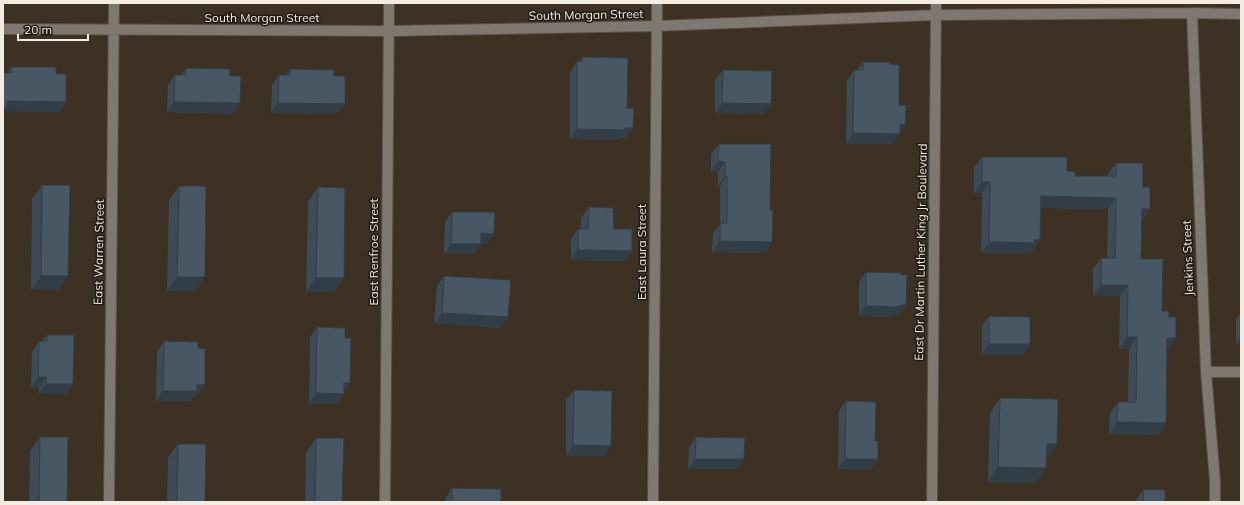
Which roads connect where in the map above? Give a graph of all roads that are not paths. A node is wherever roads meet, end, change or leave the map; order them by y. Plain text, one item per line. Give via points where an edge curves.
1 (114, 3) edge
2 (389, 3) edge
3 (656, 3) edge
4 (936, 3) edge
5 (1192, 13) junction
6 (1241, 14) edge
7 (936, 15) junction
8 (656, 26) junction
9 (3, 29) edge
10 (114, 30) junction
11 (389, 31) junction
12 (1206, 372) junction
13 (1241, 372) edge
14 (109, 502) edge
15 (385, 502) edge
16 (653, 502) edge
17 (932, 502) edge
18 (1215, 502) edge

1 - 10 street, East Warren Street
2 - 11 street, East Renfroe Street
3 - 8 street, East Laura Street
4 - 7 street, East Dr Martin Luther King Jr Boulevard
5 - 6 street, South Morgan Street
5 - 7 street, South Morgan Street
5 - 12 street, Jenkins Street
7 - 8 street, South Morgan Street
7 - 17 street, East Dr Martin Luther King Jr Boulevard
8 - 11 street, South Morgan Street
8 - 16 street, East Laura Street
9 - 10 street, South Morgan Street
10 - 11 street, South Morgan Street
10 - 14 street, East Warren Street
11 - 15 street, East Renfroe Street
12 - 13 street
12 - 18 street, Jenkins Street

